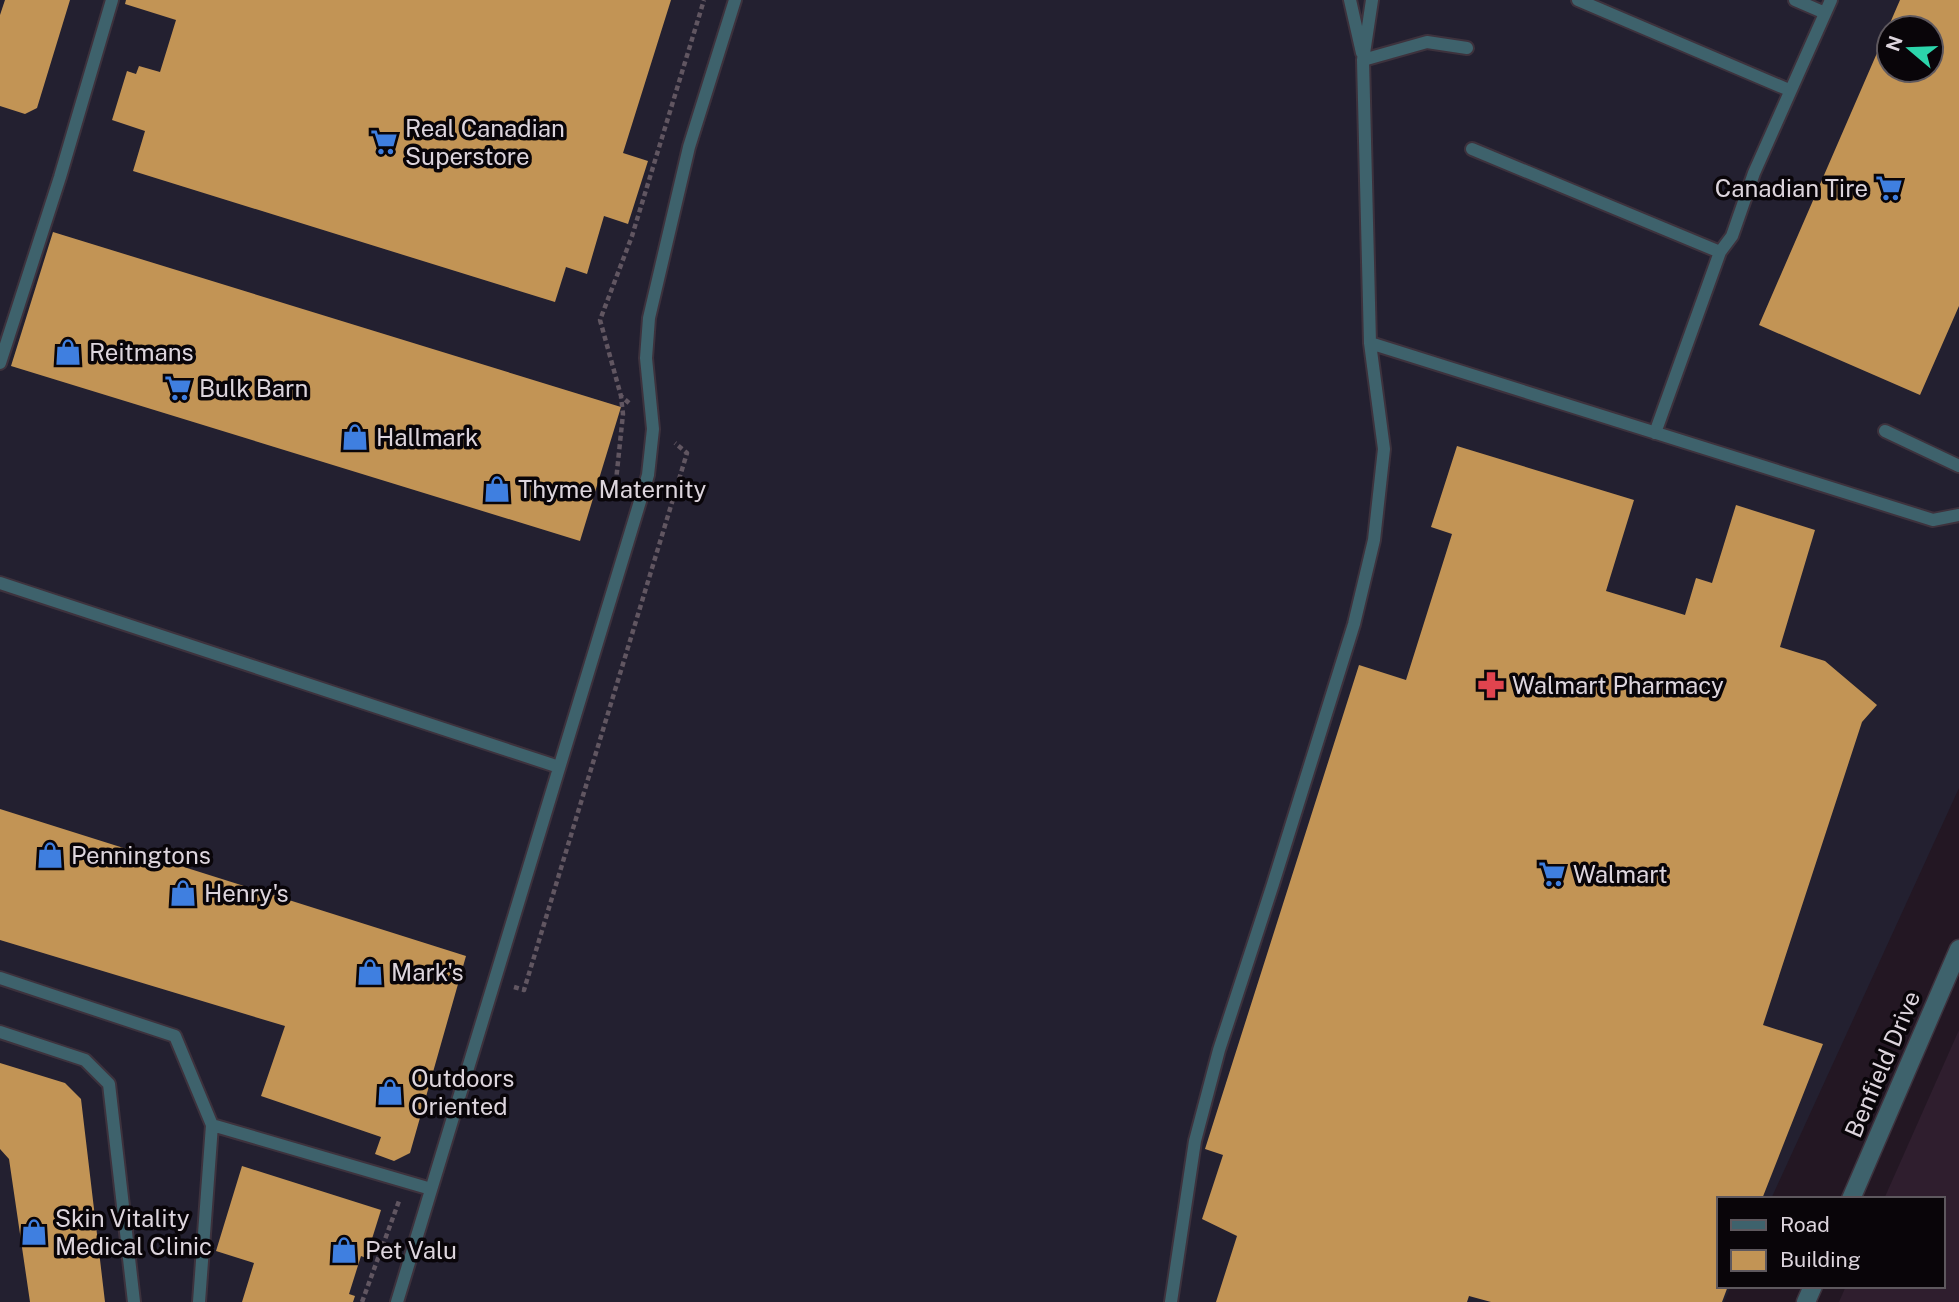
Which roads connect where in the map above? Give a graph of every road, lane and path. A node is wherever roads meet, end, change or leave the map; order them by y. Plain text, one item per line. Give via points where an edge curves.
1 (112, 0) edge
2 (735, 0) edge
3 (1350, 0) edge
4 (1372, 0) edge
5 (1578, 0) edge
6 (1795, 0) edge
7 (1831, 0) edge
8 (1825, 13) junction
9 (1467, 48) dead end
10 (1363, 60) junction
11 (1789, 90) junction
12 (1472, 149) dead end
13 (1720, 252) junction
14 (1370, 343) junction
15 (0, 362) edge
16 (1885, 431) dead end
17 (1655, 433) junction
18 (1959, 466) edge
19 (1959, 515) edge
20 (0, 583) edge
21 (559, 767) junction
22 (1959, 949) edge
23 (0, 978) edge
24 (0, 1032) edge
25 (212, 1125) junction
26 (431, 1189) junction
27 (1852, 1197) edge
28 (134, 1302) edge
29 (199, 1302) edge
30 (397, 1302) edge
31 (1171, 1302) edge

1 - 15 lane
2 - 21 lane via 690,147 649,318 646,358 653,429 648,475
3 - 10 lane
4 - 10 lane
5 - 11 lane
6 - 8 lane
7 - 8 lane
8 - 11 lane
9 - 10 lane via 1427,42
10 - 14 lane
11 - 13 lane via 1732,236
12 - 13 lane
13 - 17 lane
14 - 17 lane
14 - 31 lane via 1384,449 1374,540 1354,624 1219,1050 1195,1140
16 - 18 lane
17 - 19 lane via 1933,520
20 - 21 lane
21 - 26 lane
22 - 27 street, Benfield Drive
23 - 25 lane via 174,1036
24 - 28 lane via 85,1060 109,1084
25 - 26 lane
25 - 29 lane
26 - 30 lane

